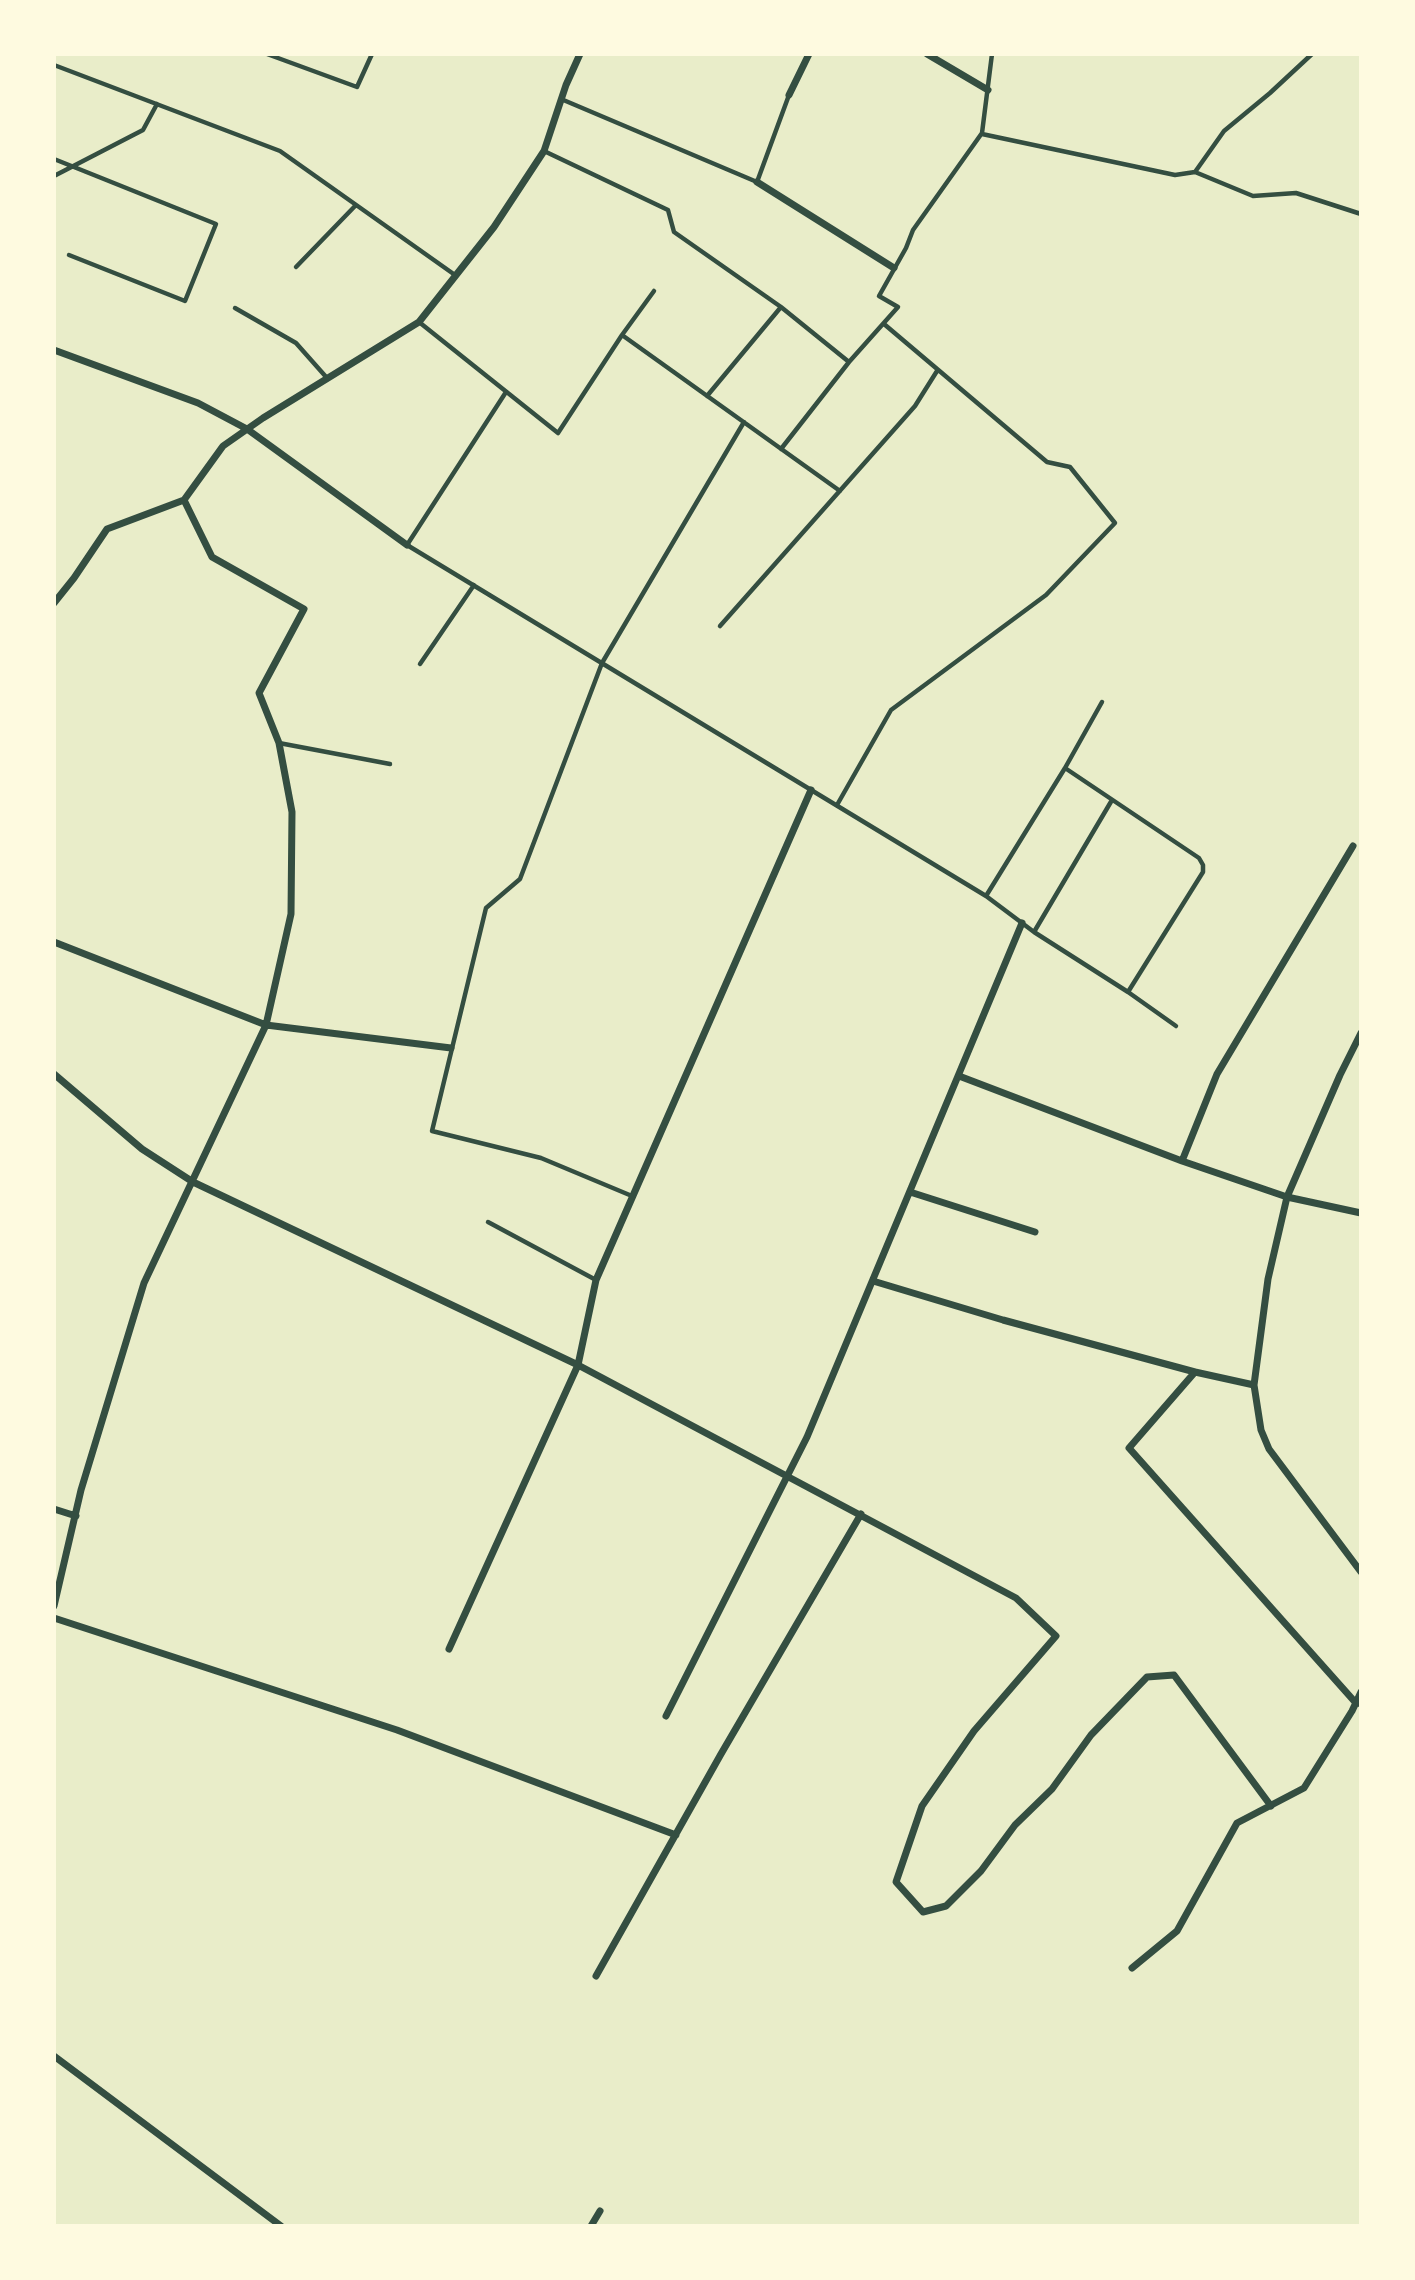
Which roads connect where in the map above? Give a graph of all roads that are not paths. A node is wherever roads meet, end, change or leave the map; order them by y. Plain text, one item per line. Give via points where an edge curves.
1 (267, 54) edge
2 (372, 54) edge
3 (580, 54) edge
4 (809, 54) edge
5 (927, 54) edge
6 (992, 54) edge
7 (1312, 54) edge
8 (54, 65) edge
9 (988, 90) junction
10 (789, 95) joint
11 (561, 99) junction
12 (157, 104) junction
13 (982, 133) junction
14 (544, 151) junction
15 (54, 159) edge
16 (73, 166) junction
17 (1195, 172) junction
18 (54, 176) edge
19 (757, 182) junction
20 (356, 205) junction
21 (1361, 214) edge
22 (69, 255) dead end
23 (296, 267) dead end
24 (894, 268) junction
25 (456, 275) junction
26 (654, 291) dead end
27 (781, 307) junction
28 (235, 308) dead end
29 (419, 322) junction
30 (884, 324) junction
31 (622, 335) junction
32 (54, 350) edge
33 (849, 362) junction
34 (938, 371) junction
35 (327, 379) junction
36 (506, 392) junction
37 (707, 396) junction
38 (744, 422) junction
39 (247, 429) junction
40 (781, 449) junction
41 (839, 491) junction
42 (184, 500) junction
43 (407, 545) junction
44 (474, 585) junction
45 (54, 603) edge
46 (720, 626) dead end
47 (602, 663) junction
48 (421, 664) dead end
49 (1102, 702) dead end
50 (279, 743) junction
51 (390, 764) dead end
52 (1065, 768) junction
53 (811, 790) junction
54 (1112, 800) junction
55 (836, 805) junction
56 (1353, 846) dead end
57 (986, 896) junction
58 (1022, 923) junction
59 (1034, 932) junction
60 (54, 942) edge
61 (1128, 992) junction
62 (266, 1025) junction
63 (1176, 1026) dead end
64 (1361, 1033) edge
65 (451, 1048) junction
66 (54, 1074) edge
67 (959, 1076) junction
68 (1182, 1161) junction
69 (193, 1182) junction
70 (910, 1192) junction
71 (633, 1197) junction
72 (1287, 1197) junction
73 (1361, 1213) edge
74 (488, 1222) dead end
75 (1035, 1232) dead end
76 (596, 1280) junction
77 (873, 1281) junction
78 (578, 1365) junction
79 (1195, 1372) junction
80 (1254, 1385) junction
81 (789, 1475) junction
82 (54, 1509) edge
83 (861, 1514) junction
84 (75, 1516) junction
85 (1361, 1572) edge
86 (54, 1606) edge
87 (54, 1618) edge
88 (449, 1649) dead end
89 (1361, 1692) edge
90 (1358, 1703) edge
91 (666, 1716) dead end
92 (1271, 1806) junction
93 (676, 1835) junction
94 (1132, 1968) dead end
95 (596, 1976) dead end
96 (54, 2056) edge
97 (600, 2211) dead end
98 (281, 2226) edge
99 (591, 2226) edge

1 - 2 lane via 358,87
3 - 11 street
4 - 10 street
5 - 9 street
6 - 9 lane
7 - 17 lane via 1224,131
8 - 12 lane
9 - 13 lane
10 - 19 lane
11 - 14 street
11 - 19 lane
12 - 16 lane via 143,130
12 - 20 lane via 279,151
13 - 17 lane via 1175,176
13 - 24 lane via 913,230
14 - 25 street
14 - 27 lane via 668,210 674,232
15 - 16 lane
16 - 18 lane
16 - 22 lane via 216,223 185,301
17 - 21 lane via 1253,196 1296,193
19 - 24 street
20 - 23 lane
20 - 25 lane
24 - 30 lane via 879,296 898,306
25 - 29 street
26 - 31 lane
27 - 33 lane
27 - 37 lane
28 - 35 lane via 296,343
29 - 35 street
29 - 36 lane
30 - 33 lane
30 - 34 lane
31 - 36 lane via 558,433
31 - 37 lane
32 - 39 street via 198,403
33 - 40 lane
34 - 41 lane via 915,406
34 - 55 lane via 1047,462 1070,467 1115,523 1046,595 891,710
35 - 39 street
36 - 43 lane
37 - 38 lane
38 - 40 lane
38 - 47 lane
39 - 42 street via 223,446
39 - 43 street
40 - 41 lane
41 - 46 lane
42 - 45 street via 107,529
42 - 50 street via 212,557 304,610 259,693
43 - 44 lane
44 - 47 lane
44 - 48 lane
47 - 53 lane
47 - 65 lane via 520,879 486,908
49 - 52 lane
50 - 51 lane
50 - 62 street via 292,812 291,914
52 - 54 lane
52 - 57 lane
53 - 55 lane
53 - 71 street
54 - 59 lane
54 - 61 lane via 1203,865 1203,872
55 - 57 lane
56 - 68 street via 1217,1074
57 - 58 lane
58 - 59 lane
58 - 67 street
59 - 61 lane
60 - 62 street
61 - 63 lane
62 - 65 street
62 - 69 street
64 - 72 street
65 - 71 lane via 432,1132 541,1158
66 - 69 street via 142,1149
67 - 68 street
67 - 70 street
68 - 72 street
69 - 78 street
69 - 84 street via 144,1283
70 - 75 street
70 - 77 street
71 - 76 street
72 - 73 street
72 - 80 street via 1268,1279
74 - 76 lane
76 - 78 street
77 - 79 street
77 - 81 street
78 - 81 street
78 - 88 street
79 - 80 street
79 - 90 street via 1129,1448
80 - 85 street via 1261,1430 1269,1448
81 - 83 street
81 - 91 street
82 - 84 street
83 - 92 street via 1016,1598 1056,1636 974,1731 922,1806 896,1882 923,1912 946,1906 981,1871 1015,1825 1052,1789 1091,1735 1147,1677 1174,1675
83 - 93 street
84 - 86 street
87 - 93 street via 397,1730
89 - 90 street
90 - 92 street via 1304,1788
92 - 94 street via 1237,1823 1177,1931
93 - 95 street
96 - 98 street
97 - 99 street

